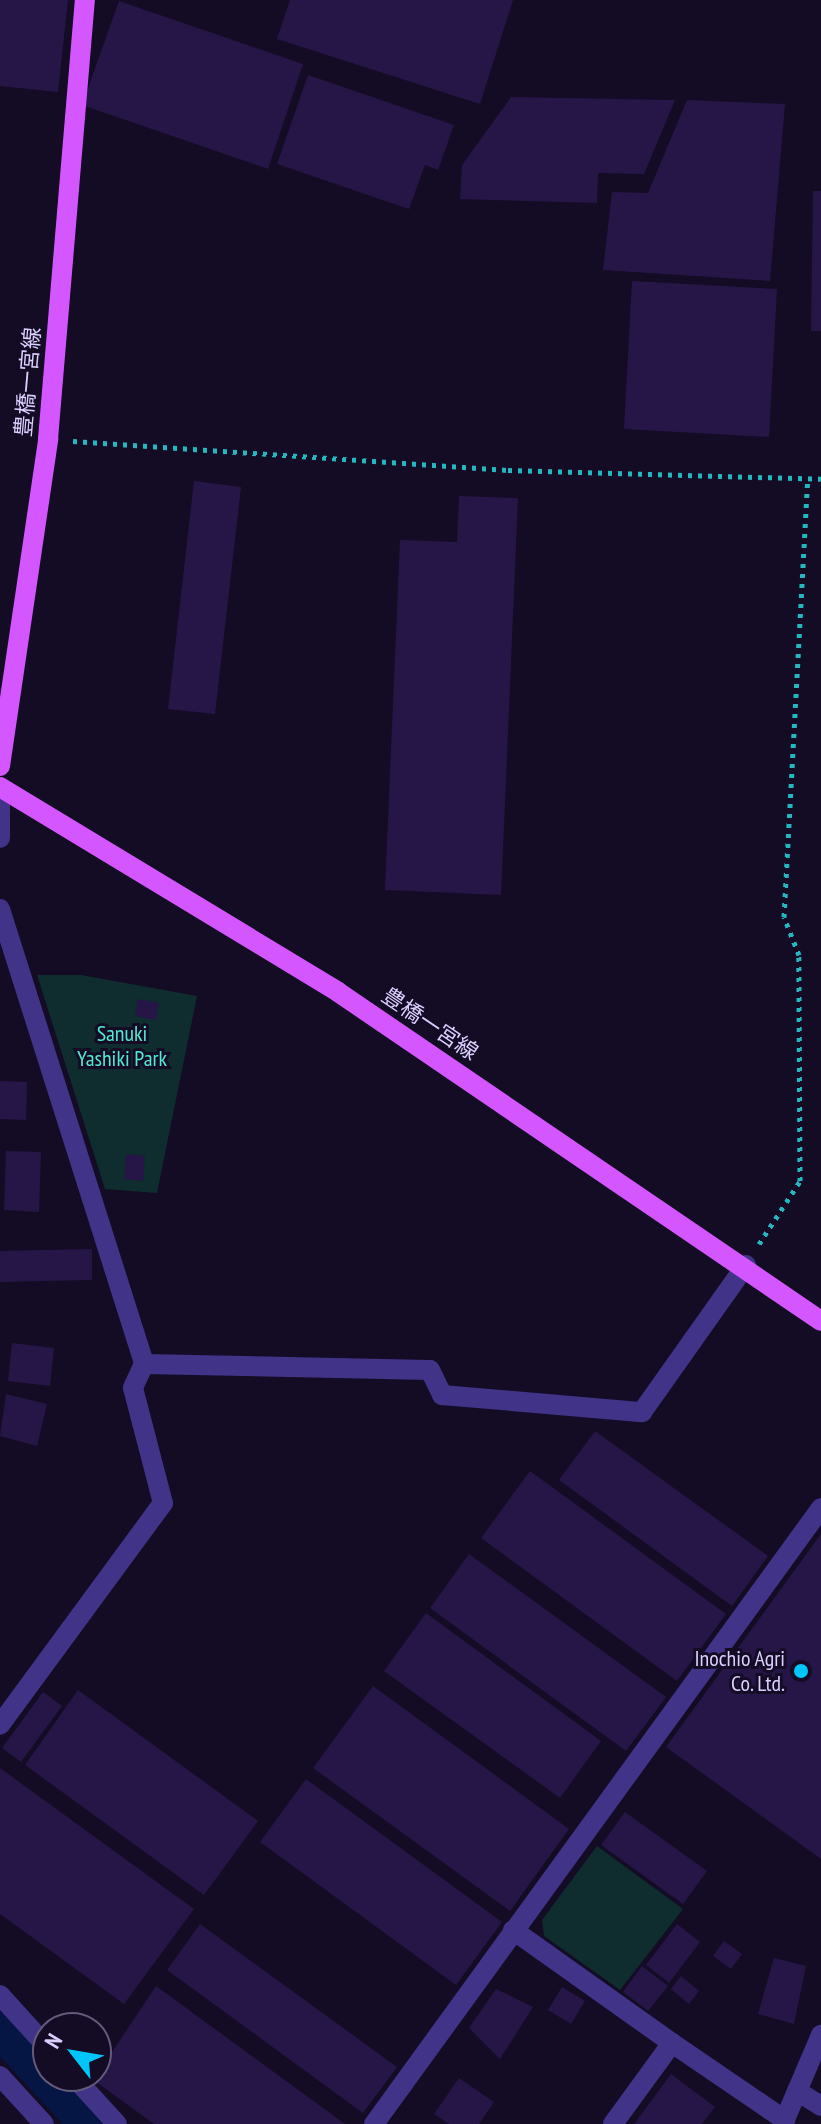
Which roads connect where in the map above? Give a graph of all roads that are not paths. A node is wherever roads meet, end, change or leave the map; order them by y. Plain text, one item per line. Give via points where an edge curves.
1 (85, 0) edge
2 (0, 766) edge
3 (0, 787) edge
4 (0, 805) edge
5 (0, 838) edge
6 (0, 909) edge
7 (746, 1265) junction
8 (821, 1321) edge
9 (144, 1364) junction
10 (821, 1508) edge
11 (0, 1725) edge
12 (513, 1930) junction
13 (0, 1995) edge
14 (32, 2030) edge
15 (821, 2035) edge
16 (672, 2043) junction
17 (0, 2076) edge
18 (797, 2091) junction
19 (88, 2092) edge
20 (821, 2106) edge
21 (784, 2122) edge
22 (44, 2124) edge
23 (117, 2124) edge
24 (374, 2124) edge
25 (613, 2124) edge

1 - 2 main road, 豊橋一宮線 via 48,439
3 - 7 main road, 豊橋一宮線 via 338,992
4 - 5 street
6 - 9 street
7 - 8 main road, 豊橋一宮線
7 - 9 street via 642,1412 442,1395 430,1370
9 - 11 street via 133,1388 163,1503
10 - 12 street
12 - 16 street
12 - 24 street
13 - 14 street
15 - 18 street
16 - 21 street
16 - 25 street
17 - 22 street
18 - 20 street
18 - 21 street
19 - 23 street

